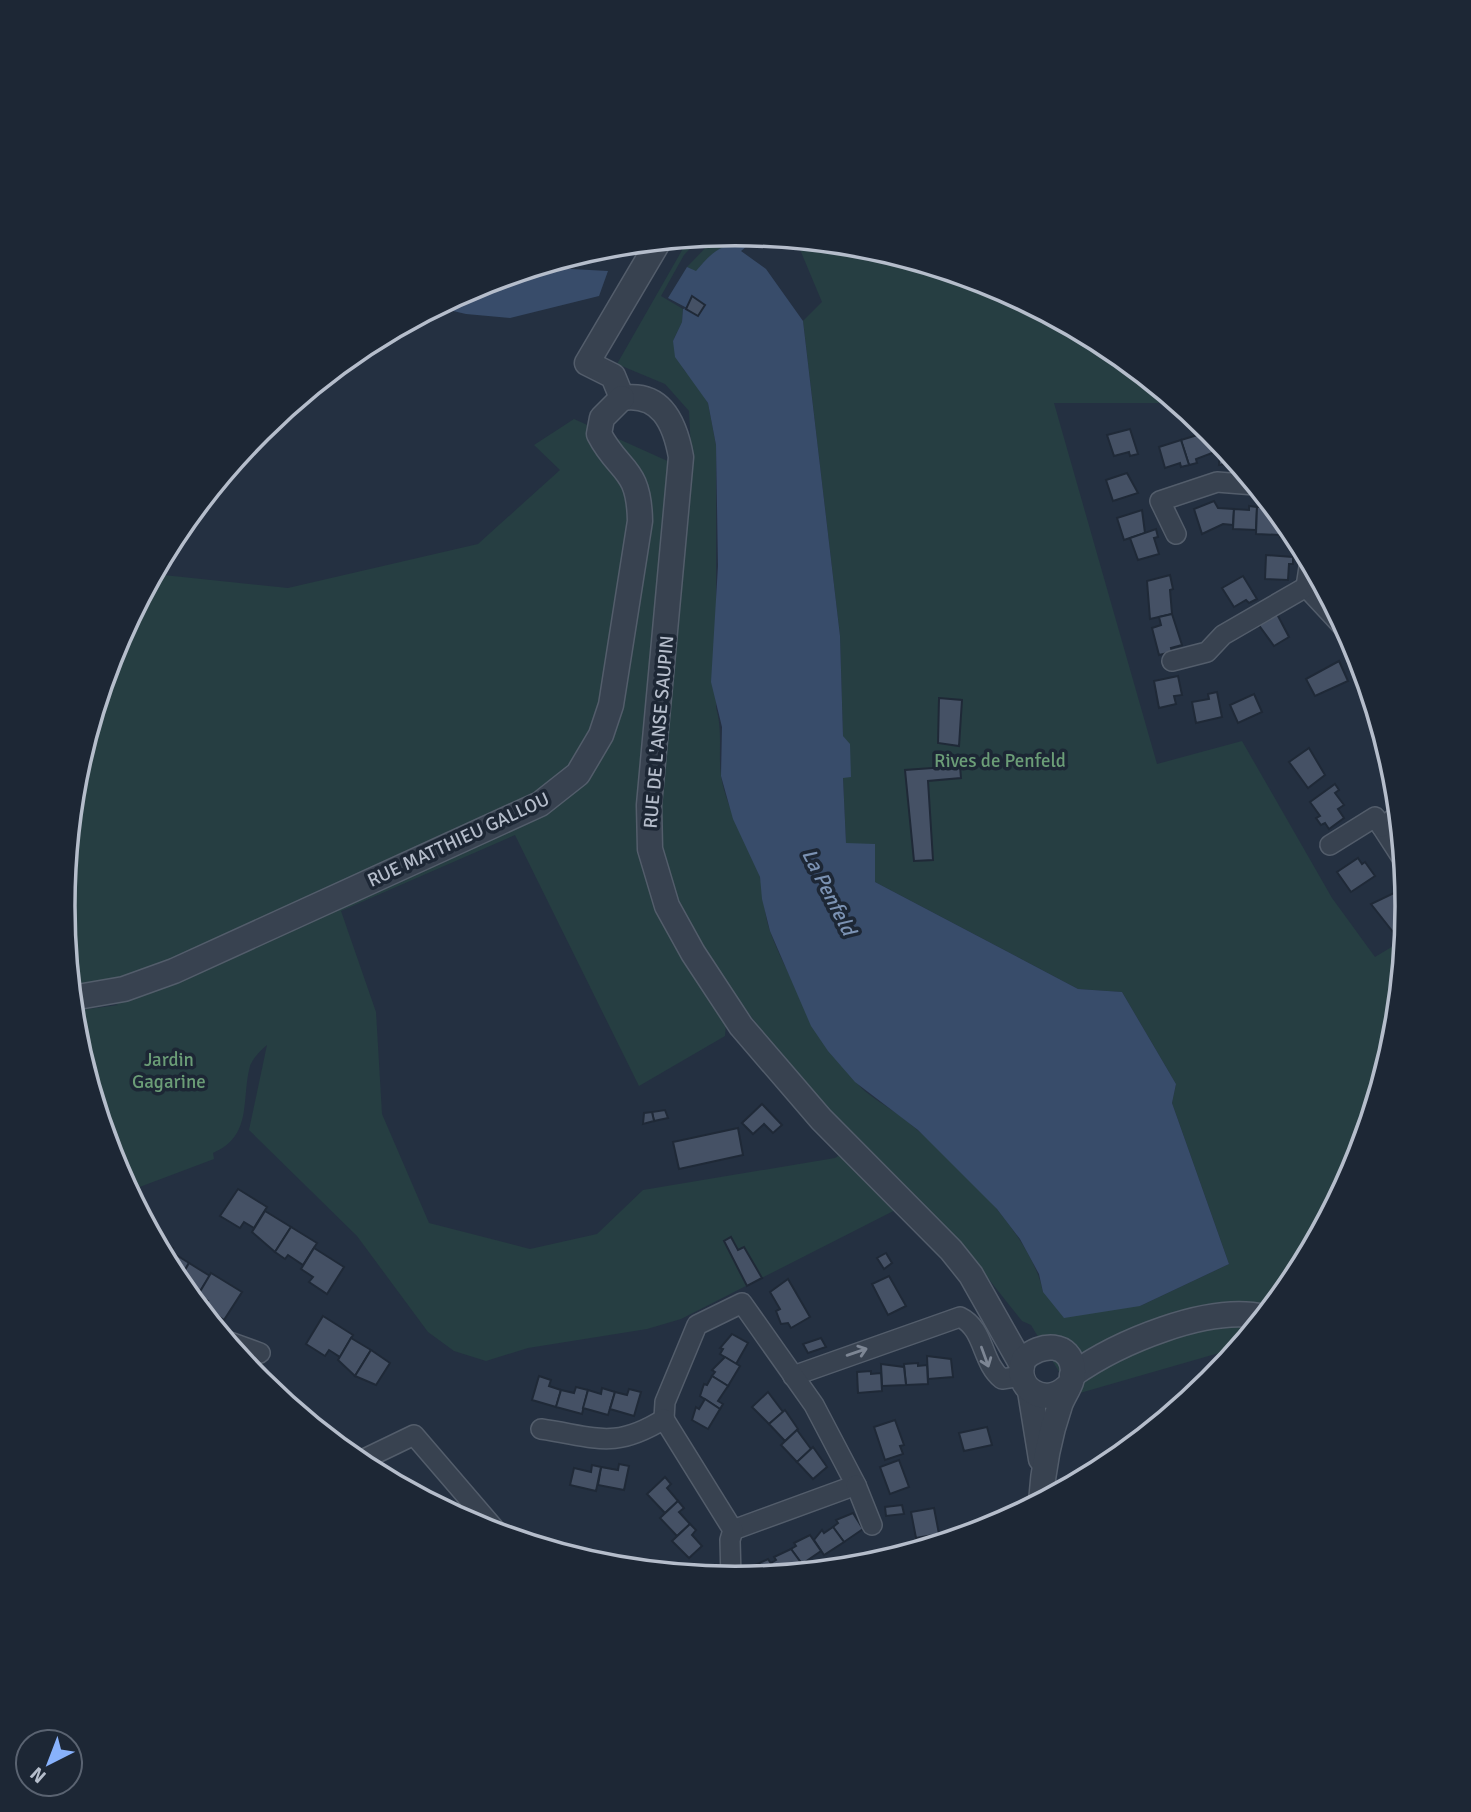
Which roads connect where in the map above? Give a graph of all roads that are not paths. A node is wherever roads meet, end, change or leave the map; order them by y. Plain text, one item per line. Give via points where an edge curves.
1 (653, 251) edge
2 (622, 398) junction
3 (1243, 484) edge
4 (1176, 534) dead end
5 (1308, 577) edge
6 (1306, 587) junction
7 (1325, 608) edge
8 (1172, 661) dead end
9 (1390, 821) edge
10 (1382, 827) junction
11 (1392, 843) edge
12 (1330, 845) dead end
13 (82, 996) edge
14 (1252, 1316) edge
15 (997, 1318) junction
16 (1137, 1341) junction
17 (245, 1348) edge
18 (1052, 1348) junction
19 (260, 1353) dead end
20 (793, 1376) junction
21 (1025, 1377) junction
22 (1070, 1381) junction
23 (664, 1419) junction
24 (541, 1429) dead end
25 (371, 1456) edge
26 (1042, 1471) junction
27 (856, 1485) junction
28 (1041, 1491) edge
29 (484, 1516) edge
30 (872, 1525) dead end
31 (733, 1530) junction
32 (731, 1566) edge

1 - 2 street via 587,363 614,376
2 - 13 street, RUE MATTHIEU GALLOU via 602,418 599,434 634,481 640,521 611,705 601,735 578,774 540,804 174,971 124,989
2 - 15 street, RUE DE L'ANSE SAUPIN via 642,397 663,410 675,430 681,457 649,804 650,849 664,897 693,953 741,1026 821,1118 951,1250
3 - 4 street via 1217,482 1160,501
5 - 6 street
6 - 7 street
6 - 8 street via 1223,635 1207,652
9 - 10 street
10 - 11 street
10 - 12 street via 1374,817
14 - 16 street via 1200,1320
15 - 18 street, RUE DE L'ANSE SAUPIN
15 - 21 street, RUE DE L'ANSE SAUPIN
16 - 18 street
16 - 22 street via 1088,1364
17 - 19 street
18 - 21 street via 1029,1354
18 - 22 street via 1071,1363
20 -> 21 street via 960,1317 977,1333 989,1368 1002,1379
20 - 23 street via 742,1303 697,1325 665,1402
20 - 27 street via 814,1405
21 - 22 street via 1037,1395 1053,1397
21 - 26 street, RUE DE L'ANSE SAUPIN
22 - 26 street, RUE DE L'ANSE SAUPIN
23 - 24 street via 639,1435 617,1440
23 - 31 street
25 - 29 street via 414,1436
26 - 28 street, RUE DE L'ANSE SAUPIN
27 - 30 street
27 - 31 street
31 - 32 street

